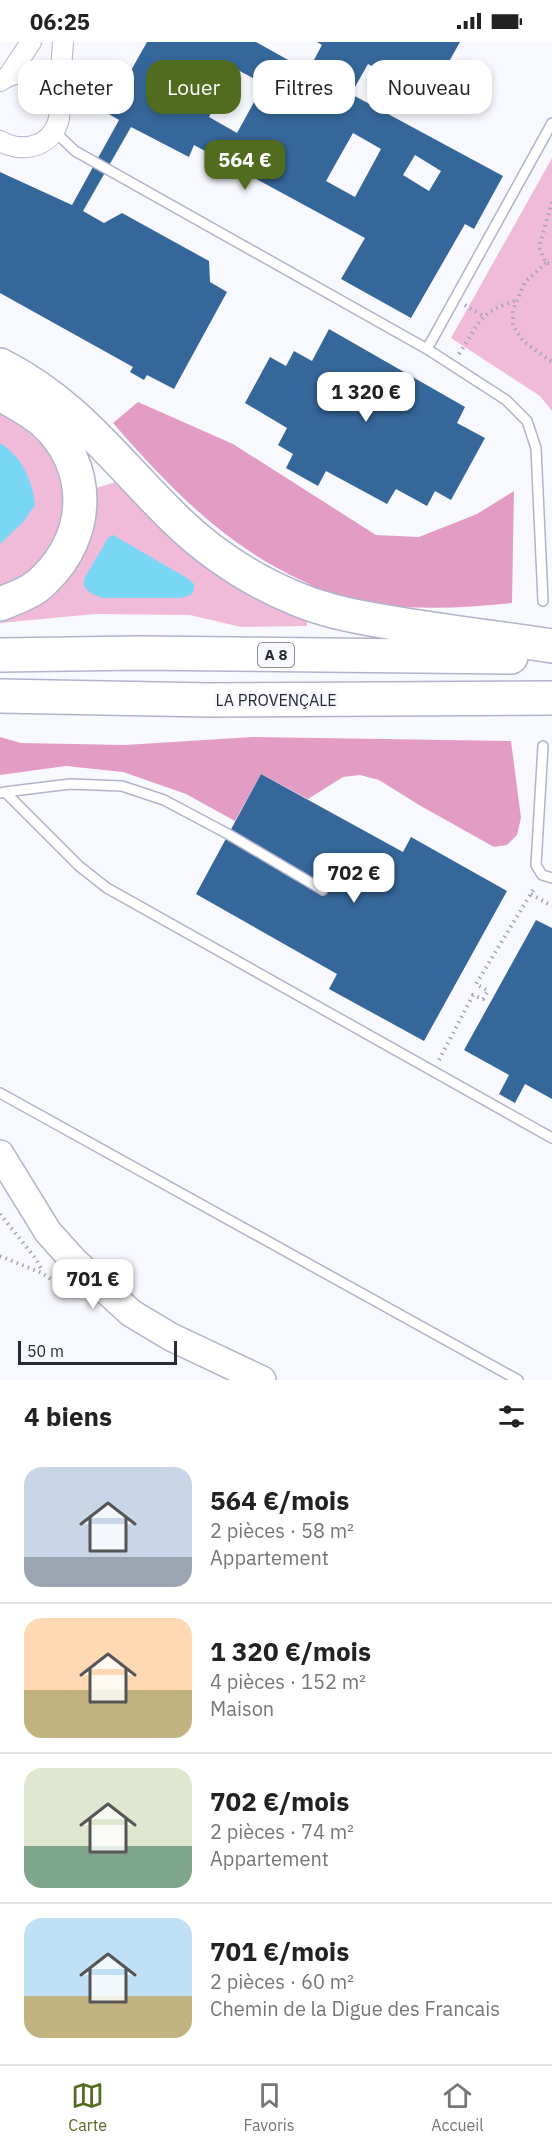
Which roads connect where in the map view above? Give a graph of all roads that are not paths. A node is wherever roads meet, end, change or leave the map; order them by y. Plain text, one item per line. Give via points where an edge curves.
1 (31, 42) edge
2 (63, 42) edge
3 (62, 60) edge
4 (4, 78) edge
5 (59, 114) edge
6 (552, 123) edge
7 (54, 131) junction
8 (0, 141) edge
9 (427, 349) junction
10 (0, 364) edge
11 (0, 394) edge
12 (543, 601) dead end
13 (0, 604) edge
14 (552, 646) edge
15 (0, 655) edge
16 (552, 657) edge
17 (0, 696) edge
18 (552, 698) edge
19 (543, 746) dead end
20 (2, 792) edge
21 (547, 877) edge
22 (323, 890) dead end
23 (0, 1093) edge
24 (552, 1138) edge
25 (0, 1154) edge
26 (262, 1380) edge
27 (518, 1380) edge

1 - 4 street
2 - 3 street
5 - 7 street
6 - 9 lane
7 - 8 street via 28,148
7 - 9 lane via 75,151
9 - 12 lane via 506,400 526,421 536,448
10 - 14 highway via 60,403 183,526 226,561 262,583 298,600 347,614
11 - 13 highway via 44,422 61,442 73,462 80,489 74,540 62,562 43,582
15 - 16 highway, A 8
17 - 18 highway, LA PROVENÇALE via 210,700
19 - 21 lane via 536,866
20 - 22 lane via 70,784 122,786 164,800
20 - 24 lane via 107,888
23 - 27 lane
25 - 26 main road via 48,1232 123,1307 171,1337

